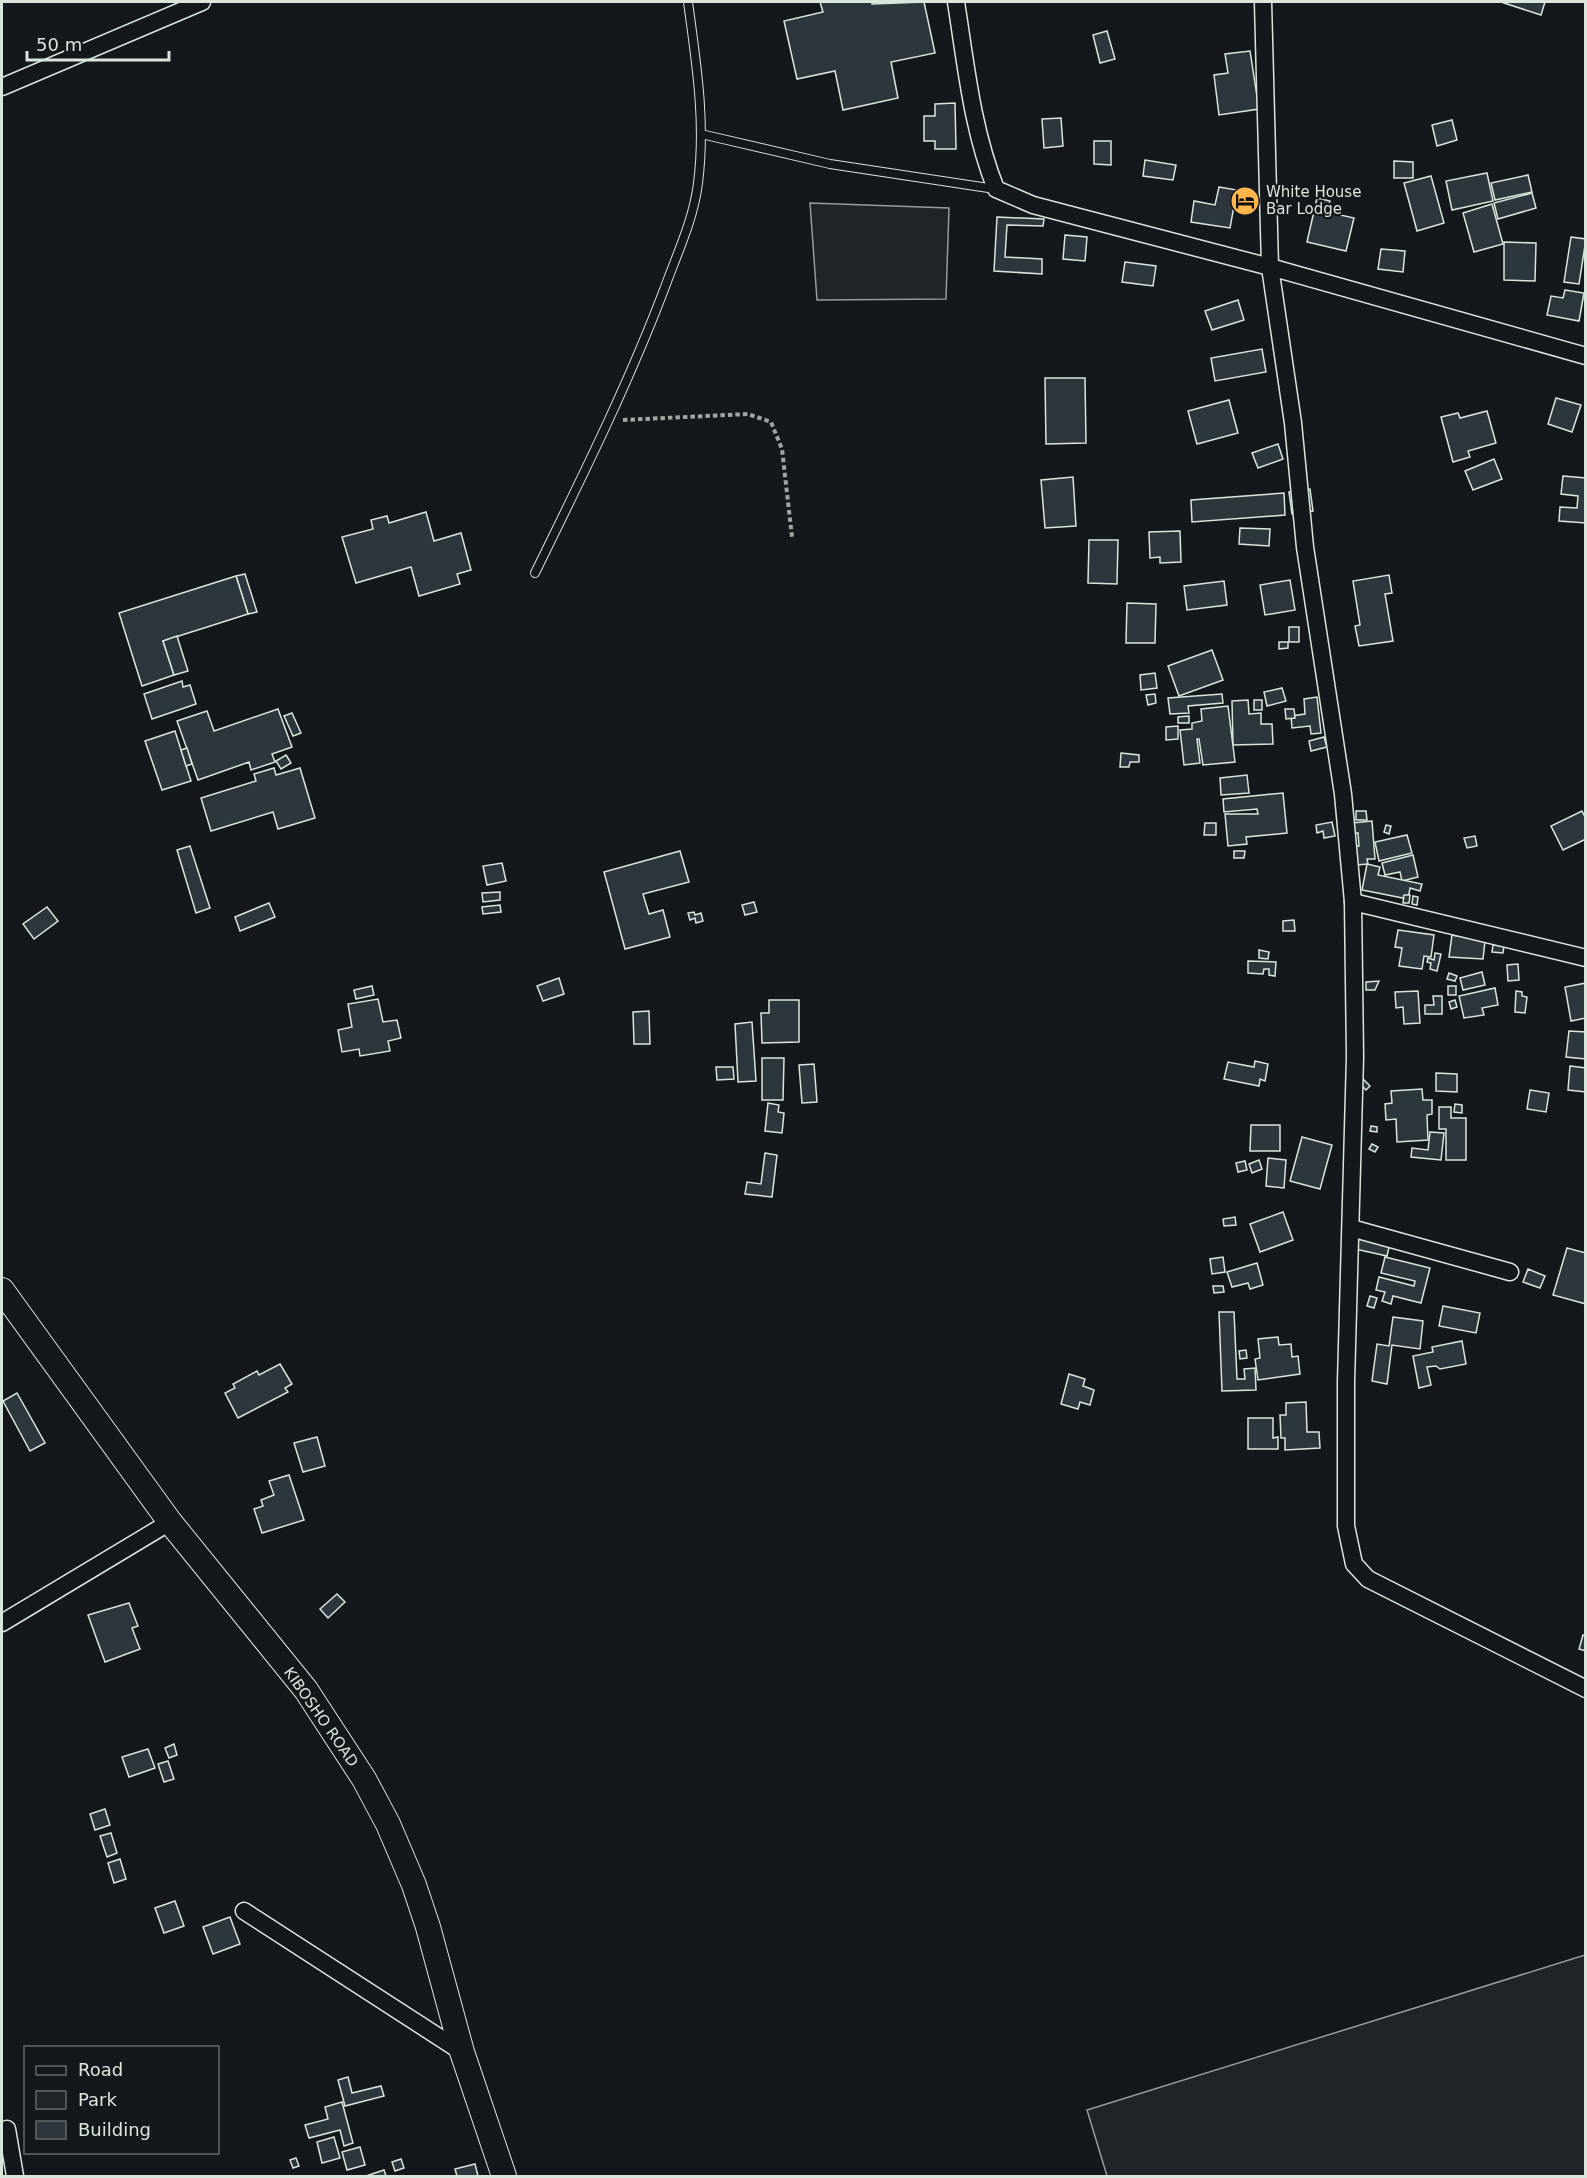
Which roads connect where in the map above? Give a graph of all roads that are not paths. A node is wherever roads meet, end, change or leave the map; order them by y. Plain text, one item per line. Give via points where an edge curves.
1 (202, 2) edge
2 (688, 2) edge
3 (956, 2) edge
4 (1263, 2) edge
5 (2, 87) edge
6 (701, 134) junction
7 (996, 189) junction
8 (1270, 267) junction
9 (1586, 356) edge
10 (535, 573) dead end
11 (1353, 902) junction
12 (1586, 958) edge
13 (1351, 1228) junction
14 (1510, 1272) dead end
15 (2, 1290) edge
16 (170, 1522) junction
17 (2, 1623) edge
18 (1586, 1689) edge
19 (244, 1911) dead end
20 (462, 2052) junction
21 (7, 2129) dead end
22 (15, 2176) edge
23 (504, 2176) edge

1 - 5 street
2 - 6 lane
3 - 7 street via 982,155
4 - 8 street
6 - 7 lane via 830,164
6 - 10 lane via 698,185 686,230 649,329 610,420
7 - 8 street via 1033,205
8 - 9 street
8 - 11 street via 1293,423 1305,547 1343,794
11 - 12 street
11 - 13 street
13 - 14 street
13 - 18 street via 1346,1526 1354,1564 1368,1579
15 - 16 main road, KIBOSHO ROAD
16 - 17 street
16 - 20 main road, KIBOSHO ROAD via 306,1690 364,1779 414,1885
19 - 20 street
20 - 23 main road, KIBOSHO ROAD
21 - 22 street

